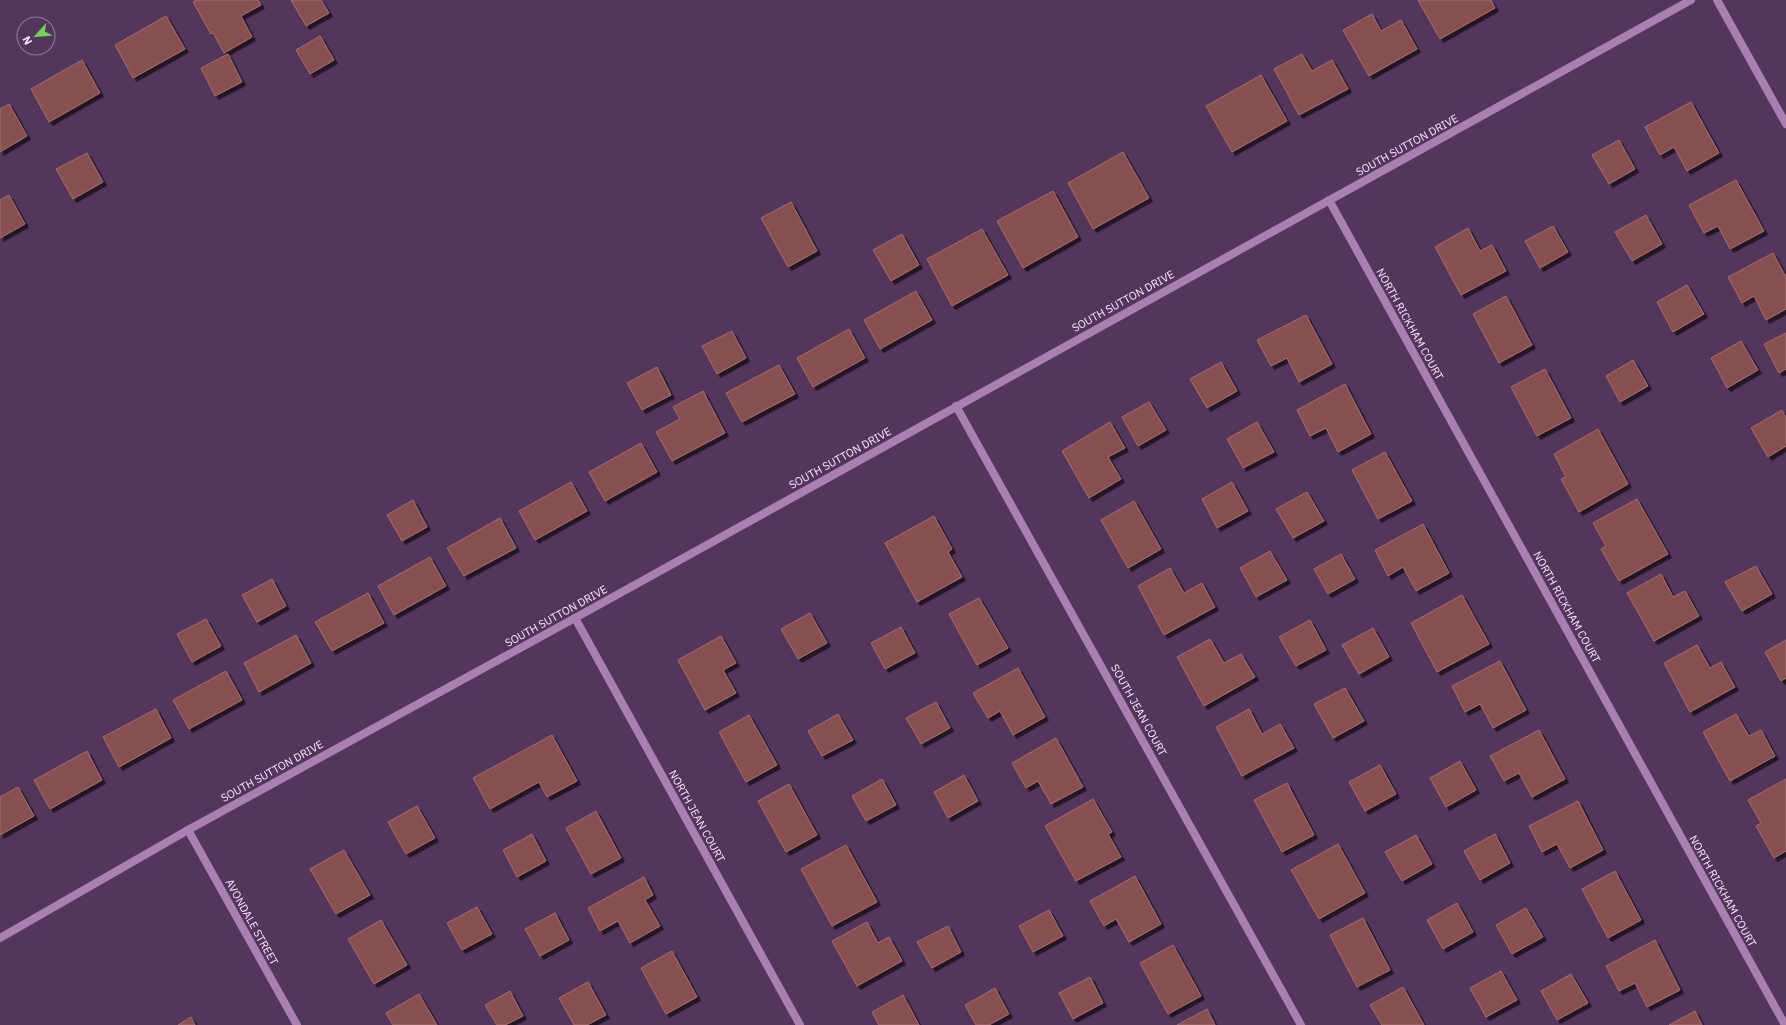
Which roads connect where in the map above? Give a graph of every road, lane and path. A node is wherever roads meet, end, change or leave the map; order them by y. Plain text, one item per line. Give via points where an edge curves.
1 (1691, 0) edge
2 (1717, 0) edge
3 (1786, 124) edge
4 (1329, 200) junction
5 (956, 406) junction
6 (575, 618) junction
7 (188, 830) junction
8 (0, 938) edge
9 (297, 1025) edge
10 (800, 1025) edge
11 (1301, 1025) edge
12 (1785, 1025) edge

1 - 4 street, SOUTH SUTTON DRIVE
2 - 3 street
4 - 5 street, SOUTH SUTTON DRIVE
4 - 12 street, NORTH RICKHAM COURT
5 - 6 street, SOUTH SUTTON DRIVE
5 - 11 street, SOUTH JEAN COURT
6 - 7 street, SOUTH SUTTON DRIVE
6 - 10 street, NORTH JEAN COURT
7 - 8 street, SOUTH SUTTON DRIVE
7 - 9 street, AVONDALE STREET

